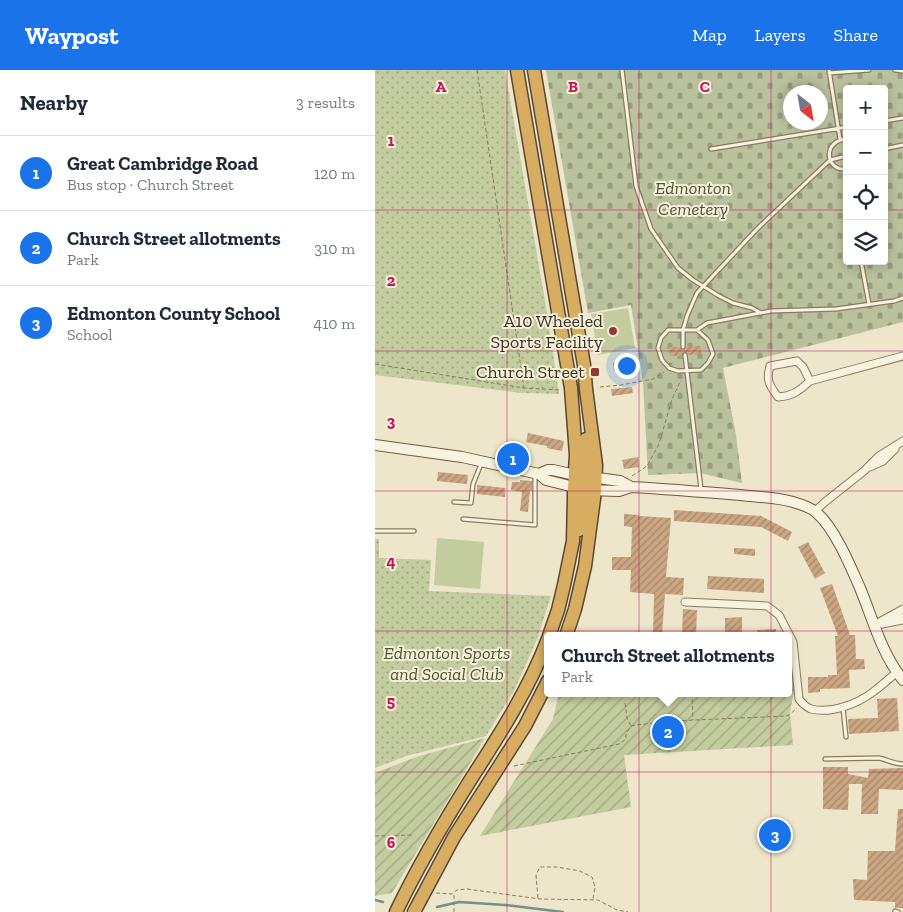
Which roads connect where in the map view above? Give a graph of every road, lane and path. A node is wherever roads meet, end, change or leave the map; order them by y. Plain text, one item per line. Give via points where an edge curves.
1 (477, 70) edge
2 (517, 70) edge
3 (534, 70) edge
4 (622, 70) edge
5 (869, 70) edge
6 (895, 70) edge
7 (829, 71) edge
8 (903, 71) edge
9 (903, 118) edge
10 (888, 120) edge
11 (839, 128) junction
12 (843, 128) edge
13 (840, 139) joint
14 (903, 145) edge
15 (888, 148) edge
16 (711, 149) dead end
17 (843, 157) edge
18 (830, 160) junction
19 (843, 170) edge
20 (862, 265) edge
21 (571, 286) junction
22 (703, 287) junction
23 (554, 288) junction
24 (903, 298) edge
25 (869, 304) junction
26 (761, 313) junction
27 (683, 330) junction
28 (697, 330) junction
29 (683, 346) dead end
30 (685, 355) dead end
31 (903, 356) edge
32 (375, 364) edge
33 (669, 368) junction
34 (686, 370) junction
35 (810, 381) junction
36 (600, 387) dead end
37 (524, 388) junction
38 (562, 390) dead end
39 (903, 441) edge
40 (375, 445) edge
41 (481, 461) junction
42 (537, 473) junction
43 (632, 476) dead end
44 (585, 483) junction
45 (701, 492) junction
46 (455, 502) dead end
47 (815, 511) junction
48 (463, 519) dead end
49 (375, 530) edge
50 (414, 531) dead end
51 (685, 602) dead end
52 (903, 609) edge
53 (903, 615) edge
54 (903, 620) edge
55 (874, 625) junction
56 (551, 632) edge
57 (567, 632) edge
58 (788, 632) edge
59 (792, 640) edge
60 (544, 649) edge
61 (900, 676) edge
62 (544, 689) edge
63 (692, 697) edge
64 (625, 703) dead end
65 (802, 703) junction
66 (843, 708) junction
67 (693, 720) junction
68 (631, 726) junction
69 (846, 737) dead end
70 (825, 759) dead end
71 (903, 764) edge
72 (514, 766) dead end
73 (412, 835) dead end
74 (375, 836) edge
75 (393, 836) junction
76 (394, 845) dead end
77 (454, 892) junction
78 (437, 893) dead end
79 (538, 899) junction
80 (593, 900) junction
81 (396, 912) edge
82 (414, 912) edge
83 (453, 912) edge
84 (628, 912) edge

1 - 37 path
2 - 23 highway
3 - 21 highway
4 - 22 lane via 637,186 651,229 678,268
5 - 7 lane
6 - 8 lane
7 - 11 lane
9 - 10 lane
11 - 12 lane
11 - 13 lane
11 - 16 lane
13 - 18 lane via 829,151
14 - 15 lane
17 - 18 lane
18 - 19 lane
18 - 22 lane via 757,229
20 - 25 lane
21 - 23 highway
21 - 44 highway via 590,429 585,440
22 - 26 lane
22 - 27 lane via 697,293
23 - 44 highway via 571,388 577,455
24 - 25 lane
25 - 26 lane
26 - 28 lane via 707,324
27 - 28 lane
27 - 29 lane
27 - 33 lane via 667,330 661,338 658,348
28 - 34 lane via 708,340 713,354 701,370
30 - 34 lane
31 - 35 street
32 - 37 path
33 - 34 lane
33 - 36 path via 653,380
34 - 43 path via 672,399 659,444 647,466
34 - 45 lane
35 - 35 street via 801,390 778,397 767,376 771,366 797,361
37 - 38 path
39 - 47 street via 883,461 863,471
40 - 41 main road
41 - 42 main road
41 - 46 lane via 473,484 471,504
42 - 44 main road via 553,470
42 - 48 lane via 535,525
44 - 45 main road via 619,491 631,487
44 - 56 highway via 575,497 573,541
44 - 57 highway via 585,566
45 - 47 main road via 792,502
47 - 55 main road via 826,522 846,558
49 - 50 lane
51 - 58 street via 767,606 779,615
52 - 55 street
53 - 55 lane
54 - 55 street
55 - 61 main road via 887,657
59 - 65 street
60 - 81 highway via 511,718 440,829
61 - 66 street
62 - 82 highway via 525,726 454,837
63 - 67 path
64 - 68 path
65 - 66 street via 810,709
65 - 67 path via 786,716
66 - 69 lane
67 - 68 path
68 - 72 path via 626,740 619,744
70 - 71 lane via 879,758
73 - 75 path
74 - 75 path
75 - 76 path
77 - 78 path
77 - 79 path via 467,889
77 - 83 path
79 - 80 path
79 - 80 path via 536,875 540,867 557,867 592,877 595,887
80 - 84 path

